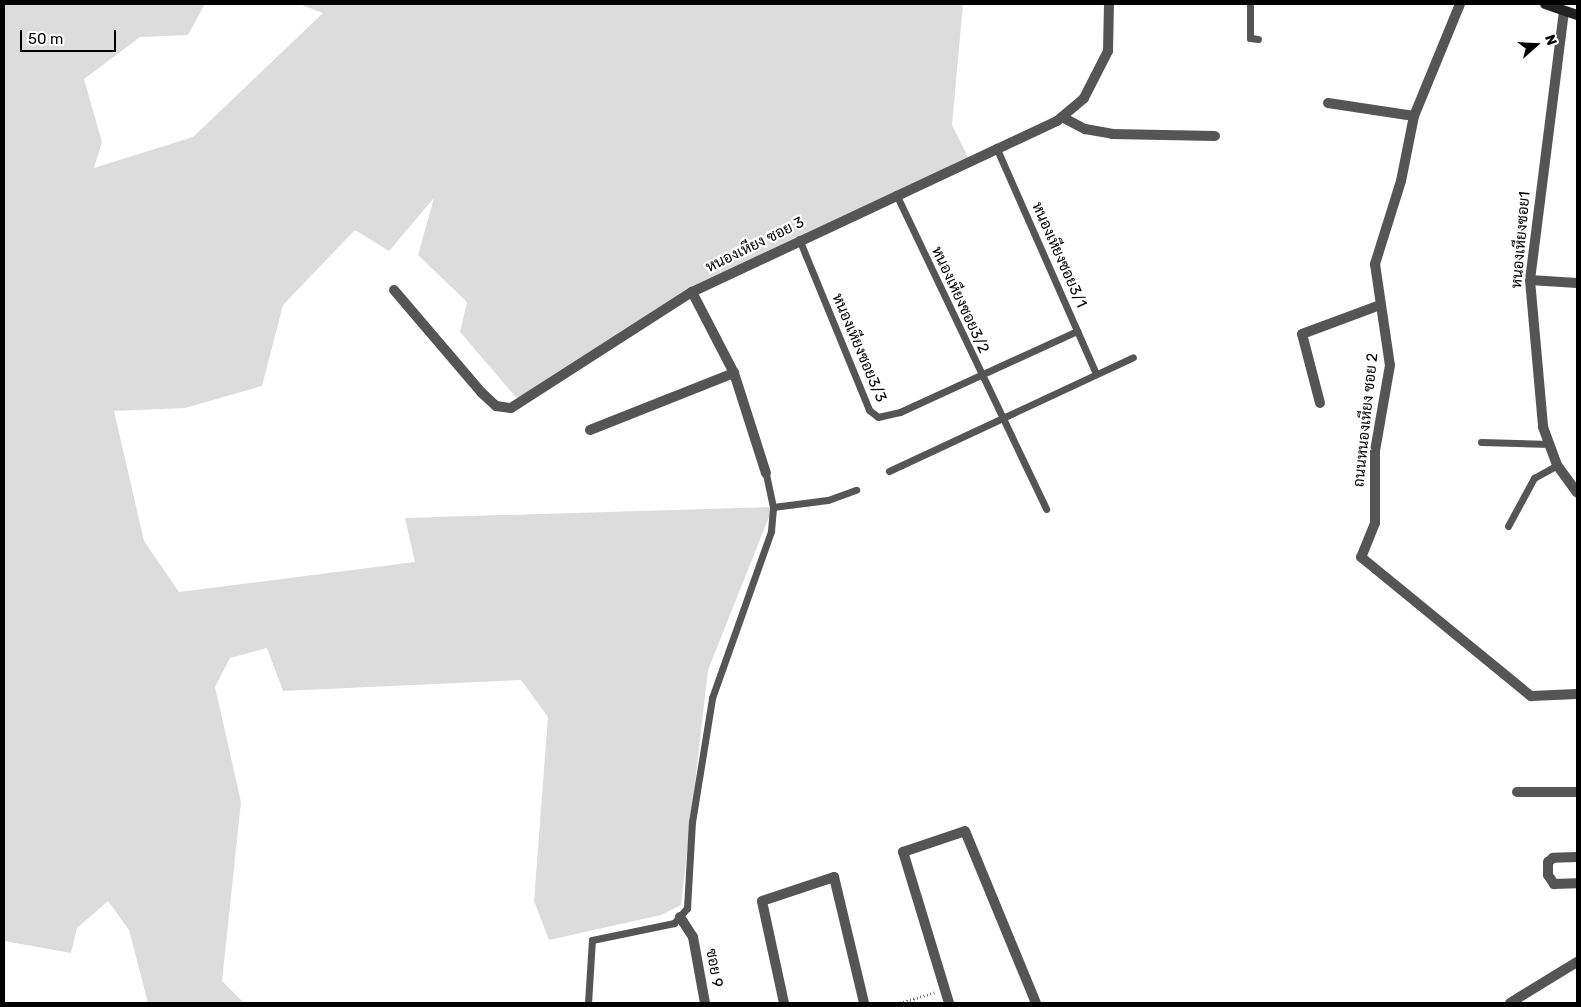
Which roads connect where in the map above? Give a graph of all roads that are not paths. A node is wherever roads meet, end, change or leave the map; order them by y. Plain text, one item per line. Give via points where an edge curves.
1 (1108, 4) edge
2 (1250, 4) edge
3 (1460, 4) edge
4 (1545, 4) edge
5 (1564, 11) junction
6 (1577, 15) edge
7 (1258, 40) dead end
8 (1328, 103) dead end
9 (1414, 116) junction
10 (1062, 117) junction
11 (1215, 136) dead end
12 (996, 147) junction
13 (895, 193) junction
14 (799, 239) junction
15 (1530, 280) junction
16 (1577, 283) edge
17 (394, 290) dead end
18 (692, 292) junction
19 (1380, 305) junction
20 (1077, 331) junction
21 (1133, 357) dead end
22 (734, 373) junction
23 (1096, 374) junction
24 (981, 377) junction
25 (1320, 404) dead end
26 (1002, 418) junction
27 (590, 430) dead end
28 (1481, 442) dead end
29 (1550, 444) junction
30 (1556, 464) junction
31 (889, 471) dead end
32 (766, 473) joint
33 (856, 490) dead end
34 (1577, 493) edge
35 (773, 507) junction
36 (1046, 509) dead end
37 (1508, 526) dead end
38 (1577, 694) edge
39 (1517, 792) dead end
40 (1577, 792) edge
41 (1577, 857) edge
42 (1577, 882) edge
43 (680, 917) junction
44 (1577, 962) edge
45 (1513, 1002) edge
46 (588, 1003) edge
47 (705, 1003) edge
48 (784, 1003) edge
49 (864, 1003) edge
50 (949, 1003) edge
51 (1036, 1003) edge

1 - 10 street, หนองเหียง ซอย 3 via 1108,51 1084,98
2 - 7 lane via 1250,38
3 - 9 street, ถนนหนองเหียง ซอย 2
4 - 5 main road
5 - 6 main road
5 - 15 street, หนองเหียงซอย1
8 - 9 street
9 - 19 street, ถนนหนองเหียง ซอย 2 via 1401,182 1375,264
10 - 11 street via 1085,129 1112,134
10 - 12 street, หนองเหียง ซอย 3
12 - 13 street, หนองเหียง ซอย 3
12 - 20 lane, หนองเหียงซอย3/1
13 - 14 street, หนองเหียง ซอย 3
13 - 24 lane, หนองเหียงซอย3/2
14 - 18 street, หนองเหียง ซอย 3
14 - 24 lane, หนองเหียงซอย3/3 via 874,416 900,412
15 - 16 street
15 - 29 street, หนองเหียงซอย1 via 1543,426
17 - 18 street, หนองเหียง ซอย 3 via 482,393 506,408
18 - 22 street
19 - 25 street via 1302,334
19 - 38 street, ถนนหนองเหียง ซอย 2 via 1390,365 1375,451 1375,523 1361,557 1531,696
20 - 23 lane, หนองเหียงซอย3/1
20 - 24 lane
21 - 23 lane
22 - 27 street
22 - 32 street
23 - 26 lane
24 - 26 lane, หนองเหียงซอย3/2
26 - 31 lane
26 - 36 lane, หนองเหียงซอย3/2
28 - 29 lane
29 - 30 street, หนองเหียงซอย1
30 - 34 street, หนองเหียงซอย1
30 - 37 lane via 1534,478
32 - 35 lane
33 - 35 lane via 828,500
35 - 43 lane via 771,531 712,698 692,822 687,908
39 - 40 street
41 - 42 street via 1548,862 1548,875 1554,884
43 - 46 lane via 674,923 592,940
43 - 47 street, ซอย 9 via 693,938
44 - 45 street
48 - 49 street via 762,901 834,877
50 - 51 street via 903,852 965,831

